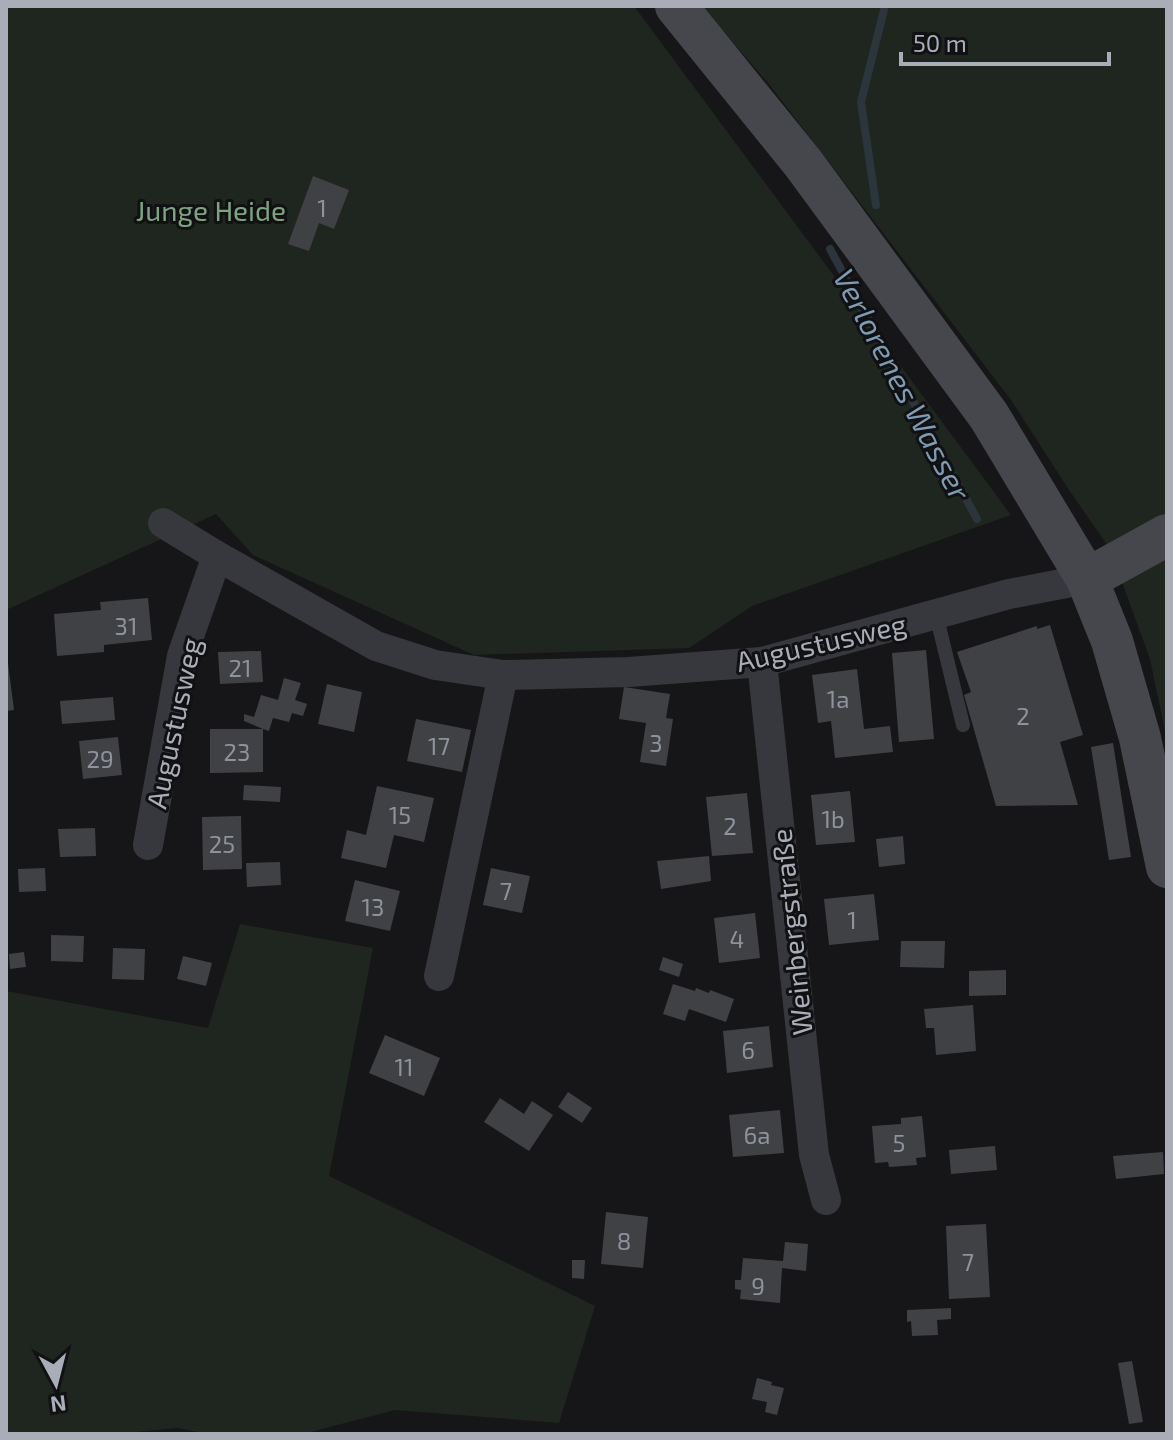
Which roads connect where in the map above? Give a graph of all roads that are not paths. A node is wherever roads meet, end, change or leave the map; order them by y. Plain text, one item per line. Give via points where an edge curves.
1 (676, 6) edge
2 (163, 523) dead end
3 (1167, 535) edge
4 (217, 556) junction
5 (1087, 579) junction
6 (936, 614) junction
7 (762, 662) junction
8 (503, 675) junction
9 (963, 725) dead end
10 (148, 845) dead end
11 (1167, 867) edge
12 (439, 976) dead end
13 (826, 1200) dead end

1 - 5 main road via 803,163 989,416
2 - 4 street, Augustusweg
3 - 5 main road
4 - 8 street, Augustusweg via 376,646 435,665
4 - 10 street, Augustusweg via 182,656
5 - 6 street, Augustusweg
5 - 11 main road via 1112,641 1140,738
6 - 7 street, Augustusweg
6 - 9 lane
7 - 8 street, Augustusweg
7 - 13 street, Weinbergstraße via 814,1155
8 - 12 street

